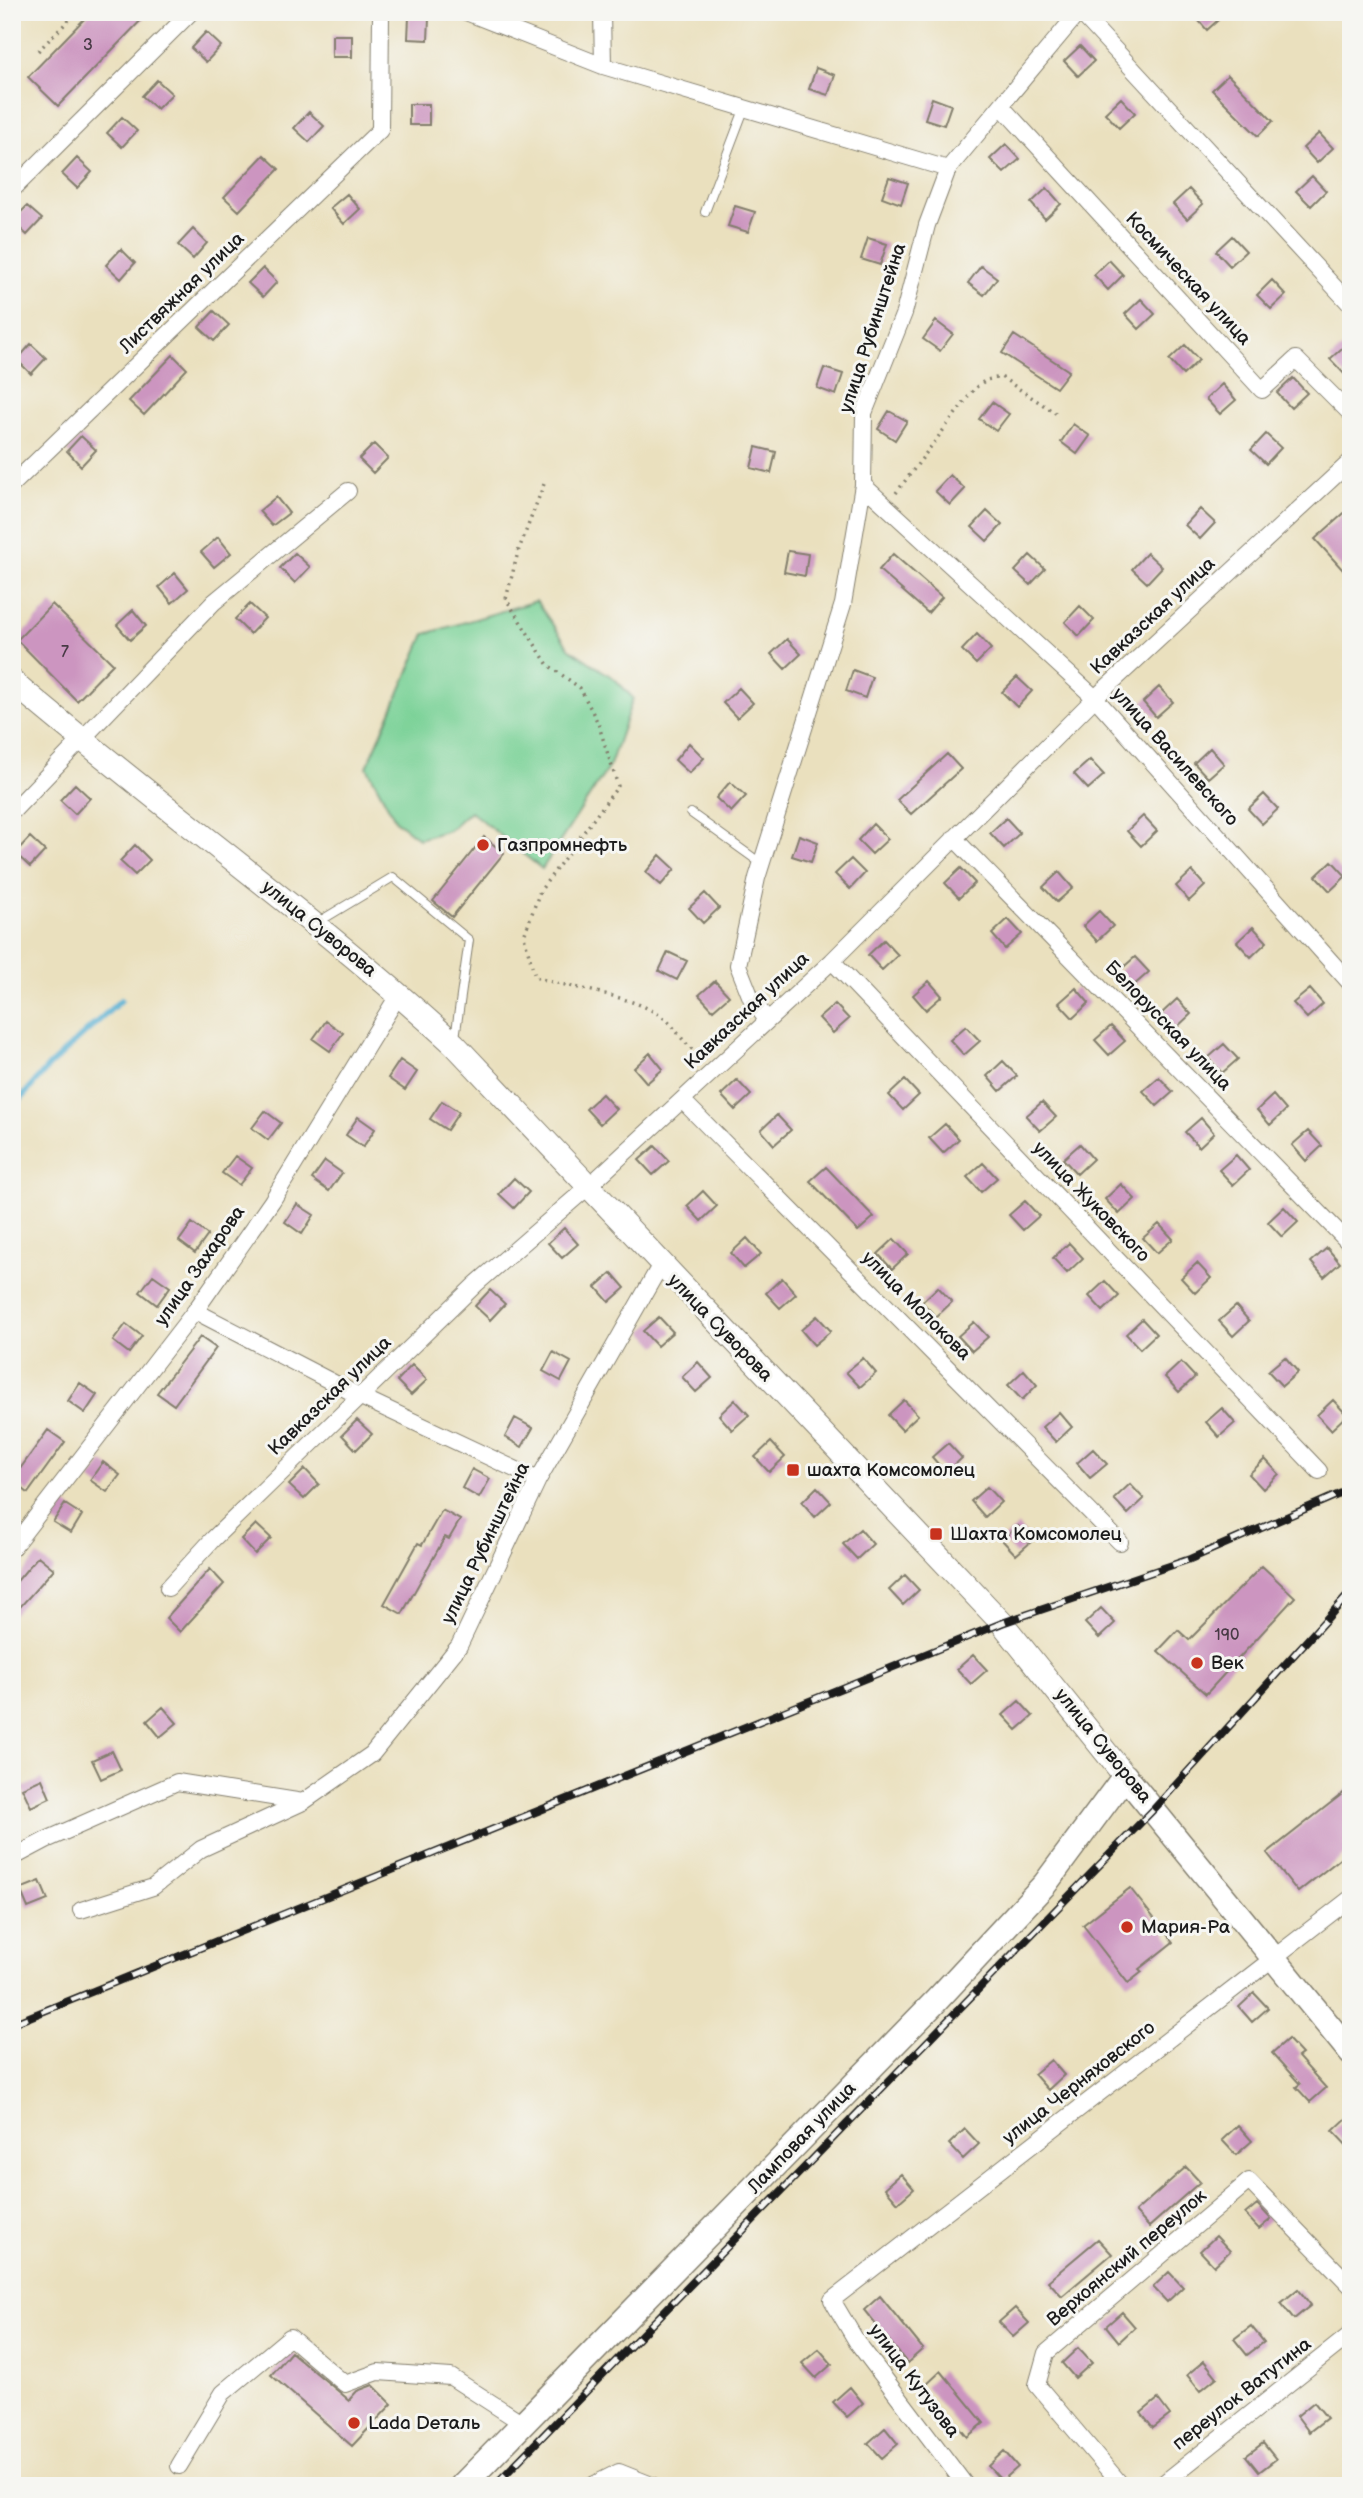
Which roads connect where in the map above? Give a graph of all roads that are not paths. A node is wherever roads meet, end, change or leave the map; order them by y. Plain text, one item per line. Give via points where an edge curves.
1 (191, 12) edge
2 (381, 12) edge
3 (466, 12) edge
4 (602, 12) edge
5 (1079, 12) edge
6 (603, 66) junction
7 (1001, 106) junction
8 (745, 107) junction
9 (948, 169) junction
10 (12, 190) edge
11 (705, 212) dead end
12 (1351, 305) edge
13 (1351, 414) edge
14 (1351, 462) edge
15 (12, 485) edge
16 (863, 485) junction
17 (348, 491) dead end
18 (12, 681) edge
19 (1095, 698) junction
20 (81, 740) junction
21 (12, 812) edge
22 (691, 813) dead end
23 (954, 838) junction
24 (762, 864) junction
25 (313, 925) junction
26 (832, 961) junction
27 (1351, 984) edge
28 (399, 994) junction
29 (767, 1020) junction
30 (454, 1044) junction
31 (682, 1100) junction
32 (589, 1186) junction
33 (1351, 1245) edge
34 (660, 1265) junction
35 (195, 1311) junction
36 (359, 1396) junction
37 (1319, 1471) dead end
38 (538, 1480) junction
39 (1120, 1542) dead end
40 (12, 1548) edge
41 (168, 1588) dead end
42 (1125, 1776) junction
43 (303, 1802) junction
44 (12, 1858) edge
45 (1351, 1898) edge
46 (81, 1910) dead end
47 (1275, 1958) junction
48 (1351, 2053) edge
49 (1351, 2286) edge
50 (832, 2300) joint
51 (1351, 2334) edge
52 (524, 2424) junction
53 (179, 2466) dead end
54 (462, 2486) edge
55 (590, 2486) edge
56 (654, 2486) edge
57 (966, 2486) edge
58 (1122, 2486) edge
59 (1160, 2486) edge

1 - 10 street
2 - 15 street, Листвяжная улица via 380,130
3 - 6 street
4 - 6 street
5 - 7 street, улица Рубинштейна
5 - 12 street
6 - 8 street
7 - 9 street, улица Рубинштейна
7 - 13 street, Космическая улица via 1262,390 1296,359
8 - 9 street
8 - 11 lane
9 - 16 street, улица Рубинштейна via 927,225 904,313 864,413
14 - 19 street, Кавказская улица
16 - 19 street, улица Василевского
16 - 24 street, улица Рубинштейна via 843,604
17 - 20 street via 214,602
18 - 20 street, улица Суворова
19 - 23 street, Кавказская улица
19 - 27 street, улица Василевского
20 - 21 street
20 - 25 street, улица Суворова
22 - 24 lane
23 - 26 street, Кавказская улица
23 - 33 street, Белорусская улица
24 - 29 street, улица Рубинштейна via 738,965 751,999
25 - 28 street, улица Суворова
25 - 30 lane via 393,877 459,932 468,940
26 - 29 street, Кавказская улица
26 - 37 street, улица Жуковского
28 - 30 street, улица Суворова
28 - 35 street, улица Захарова via 272,1200
29 - 31 street, Кавказская улица
30 - 32 street, улица Суворова
31 - 32 street, Кавказская улица
31 - 39 street, улица Молокова
32 - 34 street, улица Суворова
32 - 36 street, Кавказская улица via 476,1284
34 - 38 street, улица Рубинштейна
34 - 42 street, улица Суворова via 1002,1623
35 - 36 street
35 - 40 street, улица Захарова
36 - 38 street
36 - 41 street, Кавказская улица
38 - 43 street, улица Рубинштейна via 459,1646 372,1754
42 - 47 main road, улица Суворова
42 - 52 main road, Ламповая улица via 1036,1894
43 - 44 street via 177,1782
43 - 46 street, улица Рубинштейна via 201,1849 153,1887
45 - 47 street, улица Черняховского
47 - 48 main road, улица Суворова
47 - 50 street, улица Черняховского
49 - 58 street, Верхоянский переулок via 1249,2181 1046,2353 1037,2385
50 - 57 street, улица Кутузова via 857,2342
51 - 59 street, переулок Ватутина
52 - 53 street via 451,2377 379,2372 345,2384 289,2337 223,2393
52 - 54 main road, Ламповая улица
55 - 56 street via 618,2472

